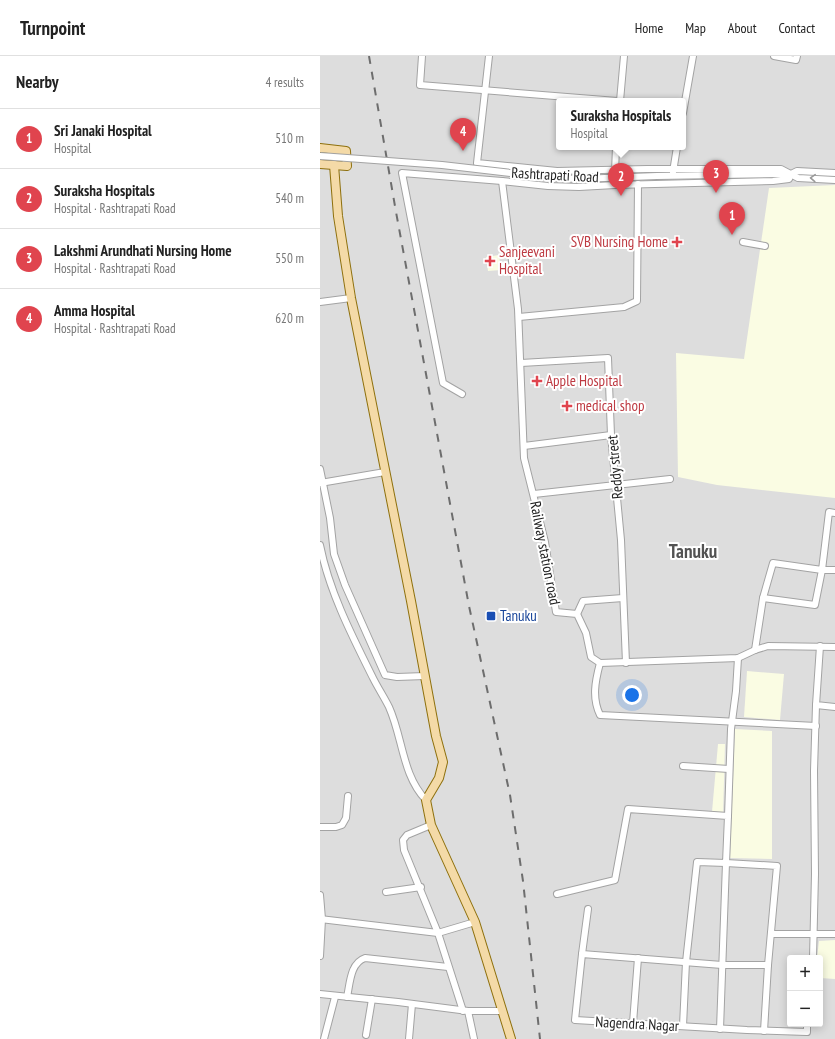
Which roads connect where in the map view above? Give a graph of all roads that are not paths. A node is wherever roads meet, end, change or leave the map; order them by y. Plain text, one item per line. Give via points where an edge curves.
1 (422, 56) edge
2 (489, 56) edge
3 (624, 56) edge
4 (693, 56) edge
5 (774, 56) edge
6 (797, 56) edge
7 (486, 90) junction
8 (582, 98) edge
9 (618, 98) edge
10 (686, 98) edge
11 (320, 148) edge
12 (616, 150) edge
13 (676, 150) edge
14 (320, 156) edge
15 (320, 164) edge
16 (334, 165) junction
17 (614, 169) junction
18 (673, 169) junction
19 (835, 173) edge
20 (791, 174) junction
21 (672, 176) junction
22 (617, 177) junction
23 (502, 180) junction
24 (835, 180) edge
25 (638, 184) junction
26 (743, 242) dead end
27 (766, 246) dead end
28 (351, 298) junction
29 (320, 302) edge
30 (519, 317) junction
31 (521, 363) junction
32 (462, 394) dead end
33 (611, 435) junction
34 (524, 446) junction
35 (320, 469) edge
36 (385, 472) junction
37 (670, 479) dead end
38 (321, 483) edge
39 (616, 485) junction
40 (534, 494) junction
41 (835, 513) edge
42 (320, 545) edge
43 (822, 570) junction
44 (835, 570) edge
45 (623, 598) junction
46 (763, 598) junction
47 (577, 614) junction
48 (820, 646) junction
49 (835, 647) edge
50 (755, 650) junction
51 (738, 658) junction
52 (626, 662) junction
53 (600, 663) junction
54 (425, 676) junction
55 (816, 705) junction
56 (835, 707) edge
57 (732, 723) junction
58 (816, 726) junction
59 (683, 766) dead end
60 (729, 769) junction
61 (348, 796) dead end
62 (426, 800) junction
63 (728, 816) junction
64 (431, 825) junction
65 (320, 827) edge
66 (726, 863) junction
67 (421, 887) junction
68 (386, 892) dead end
69 (557, 894) dead end
70 (320, 896) edge
71 (588, 909) dead end
72 (321, 919) edge
73 (475, 922) junction
74 (438, 933) junction
75 (771, 934) junction
76 (814, 934) junction
77 (835, 934) edge
78 (582, 954) junction
79 (813, 955) edge
80 (320, 956) edge
81 (638, 958) junction
82 (686, 962) junction
83 (722, 965) junction
84 (768, 965) junction
85 (448, 967) junction
86 (320, 994) edge
87 (335, 997) junction
88 (347, 997) junction
89 (372, 999) junction
90 (412, 1004) junction
91 (465, 1011) junction
92 (503, 1011) junction
93 (633, 1023) junction
94 (683, 1026) junction
95 (807, 1027) edge
96 (720, 1029) junction
97 (764, 1031) junction
98 (366, 1034) dead end
99 (324, 1039) edge
100 (409, 1039) edge
101 (474, 1039) edge
102 (512, 1039) edge

1 - 7 street via 420,85
2 - 7 street
3 - 9 street
4 - 10 street
5 - 6 street via 796,60
7 - 8 street
7 - 17 street via 476,163 557,171
11 - 16 main road via 346,150 347,166
12 - 17 street
13 - 18 street
14 - 22 street, Rashtrapati Road, bridge via 442,165 554,178
15 - 16 main road
16 - 28 main road via 338,216
17 - 18 street
17 - 22 street
18 - 20 street via 781,169
18 - 21 street
19 - 20 street, Rashtrapati Road via 797,171
20 - 21 street, Rashtrapati Road
24 -> 20 street, Rashtrapati Road via 798,178
20 - 25 street via 789,179 773,181
21 - 22 street, Rashtrapati Road
23 - 25 street via 579,188
23 - 30 street, Railway station road
23 - 32 street via 402,172 443,384
25 - 30 street via 637,301 624,307
26 - 27 street
28 - 29 street
28 - 36 main road
30 - 31 street, Railway station road
31 - 33 street, Reddy street via 608,358
31 - 34 street, Railway station road
33 - 34 street
33 - 39 street, Reddy street
34 - 40 street, Railway station road via 524,458
35 - 38 street
36 - 38 street
36 - 54 main road
37 - 39 street
38 - 54 street via 330,518 334,554 385,675
39 - 40 street
39 - 45 street, Reddy street
40 - 47 street, Railway station road via 545,542 556,612
41 - 43 street via 829,512
42 - 62 street via 333,589 373,679 389,708 416,790
43 - 44 street
43 - 46 street via 773,563
43 - 46 street via 815,605
45 - 47 street via 583,601
45 - 52 street, Reddy street
46 - 50 street
47 - 53 street, Railway station road via 586,633 591,657
48 - 49 street
48 - 50 street via 768,646
48 - 55 street
50 - 51 street
51 - 52 street
51 - 57 street
52 - 53 street
53 - 57 street via 595,683 594,704 600,715
54 - 62 main road via 443,762 439,778
55 - 56 street
55 - 58 street
57 - 58 street
57 - 60 street
58 - 76 street
59 - 60 street
60 - 63 street
61 - 65 street via 346,818 342,824 336,827
62 - 64 main road
63 - 66 street
63 - 69 street via 628,809 615,880
64 - 67 street via 407,835 403,840 404,850
64 - 73 main road
66 - 75 street via 777,866
66 - 82 street via 697,862
66 - 83 street
67 - 68 street
67 - 74 street
70 - 72 street
71 - 78 street
72 - 74 street
72 - 80 street
73 - 74 street
73 - 92 main road
74 - 85 street
75 - 76 street
75 - 84 street
76 - 77 street
76 - 79 street
78 - 81 street
78 - 93 street, Nagendra Nagar via 575,1020
81 - 82 street
81 - 93 street
82 - 83 street
82 - 94 street
83 - 84 street
83 - 96 street
84 - 97 street
85 - 88 street via 364,958 358,960 354,966
85 - 91 street
86 - 87 street
87 - 88 street
87 - 99 street
88 - 89 street
89 - 90 street
89 - 98 street
90 - 91 street
90 - 100 street
91 - 92 street
91 - 101 street
92 - 102 main road
93 - 94 street, Nagendra Nagar
94 - 96 street, Nagendra Nagar
95 - 97 street, Nagendra Nagar via 807,1032
96 - 97 street, Nagendra Nagar

